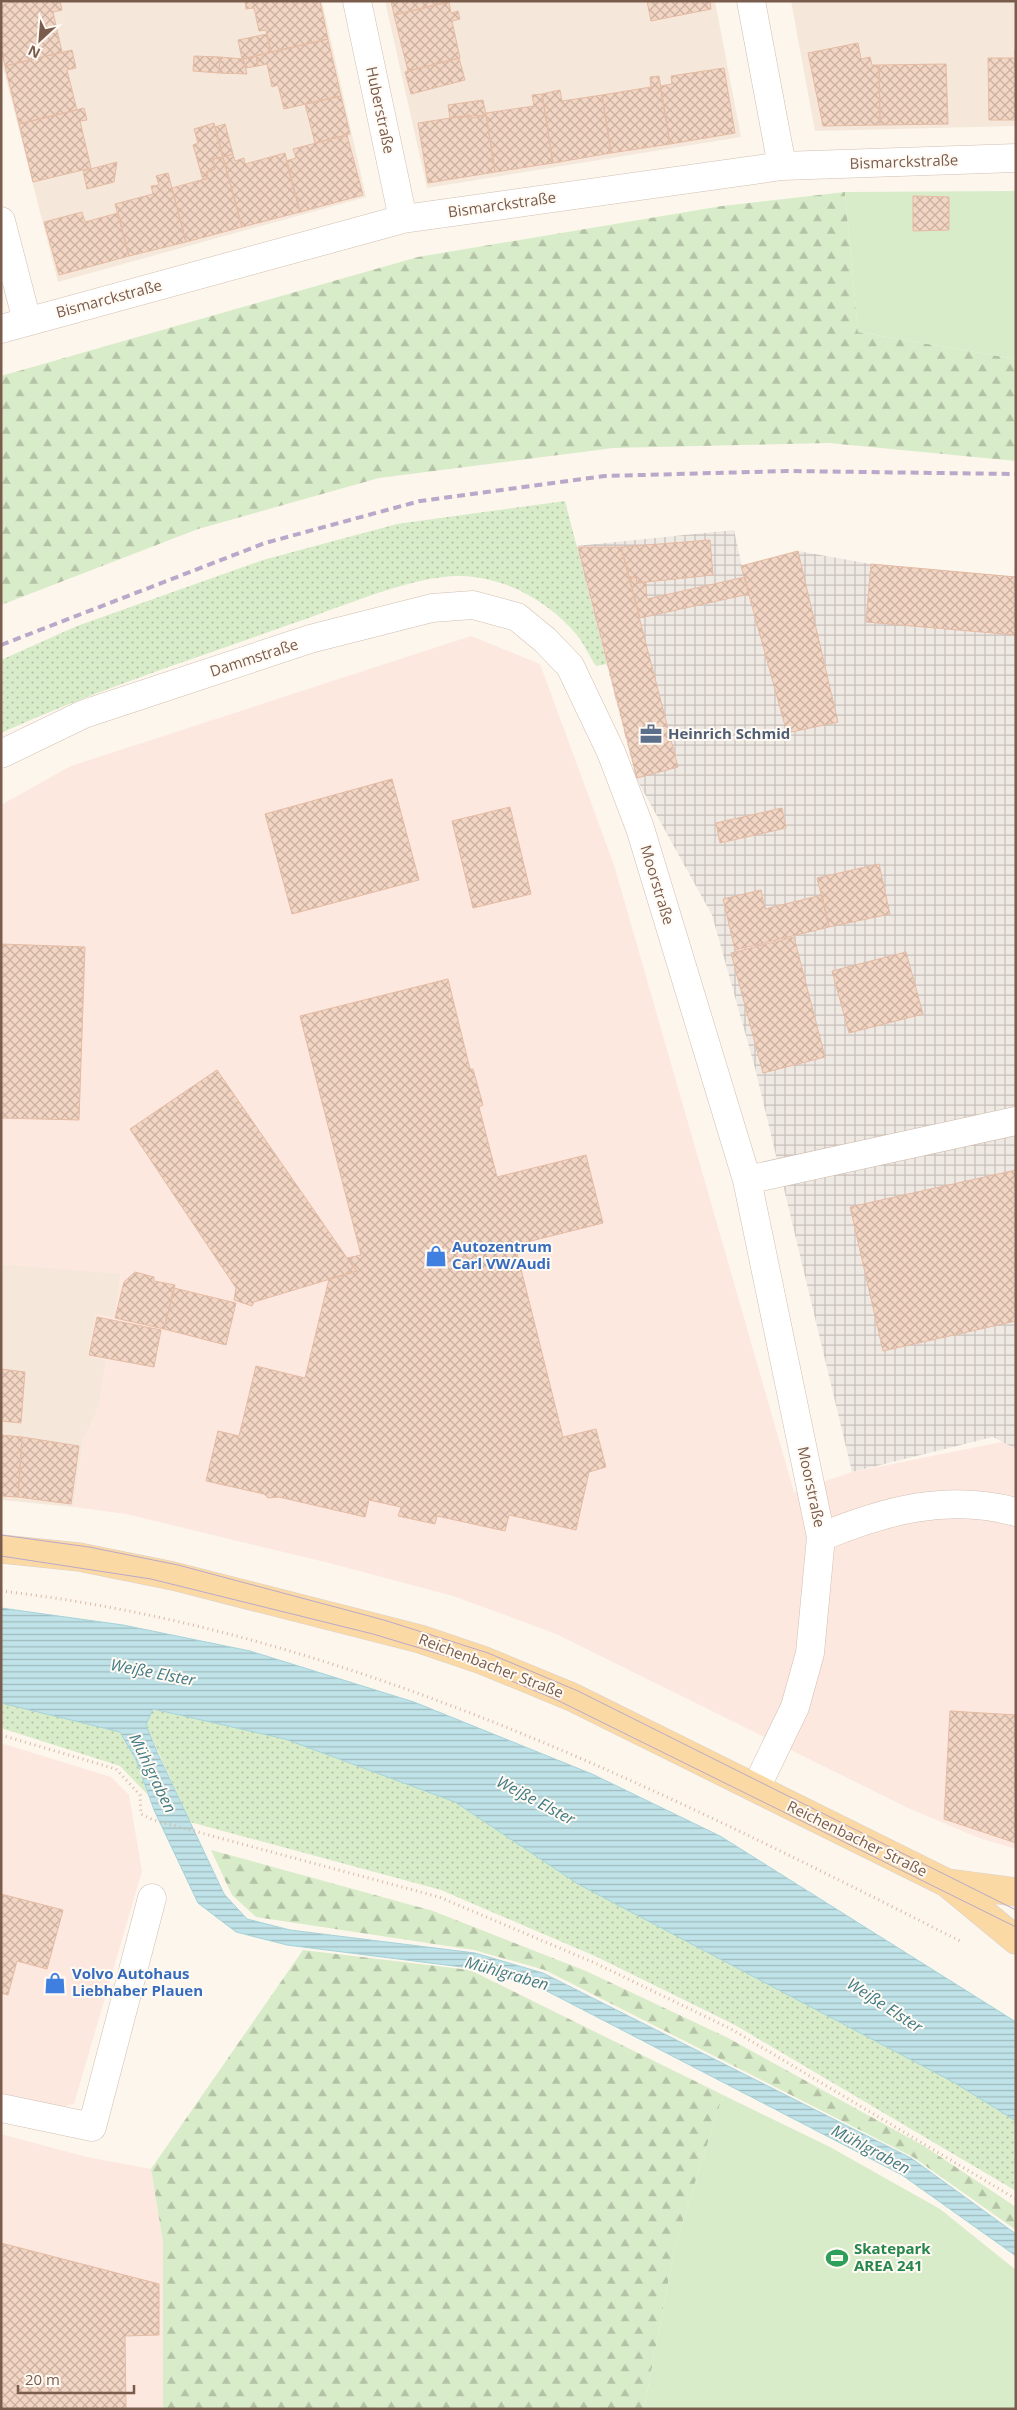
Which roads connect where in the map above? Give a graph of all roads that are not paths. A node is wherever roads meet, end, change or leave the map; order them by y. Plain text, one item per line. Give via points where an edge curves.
1 (356, 1) edge
2 (751, 1) edge
3 (1016, 158) edge
4 (782, 166) junction
5 (403, 219) junction
6 (1, 221) edge
7 (27, 321) junction
8 (1, 329) edge
9 (517, 617) joint
10 (1, 754) edge
11 (1016, 1121) edge
12 (747, 1180) junction
13 (1016, 1512) edge
14 (821, 1537) junction
15 (1, 1549) edge
16 (756, 1788) junction
17 (947, 1884) junction
18 (1016, 1892) edge
19 (152, 1898) dead end
20 (1016, 1940) edge
21 (1, 2108) edge

1 - 5 street, Huberstraße
2 - 4 street
3 - 4 street, Bismarckstraße
4 - 5 street, Bismarckstraße
5 - 7 street, Bismarckstraße
6 - 7 street
7 - 8 street, Bismarckstraße
9 - 10 street, Dammstraße via 474,605 432,608 310,639 84,714
9 - 12 street, Moorstraße via 570,666 611,752 640,828
11 - 12 street
12 - 14 street, Moorstraße
13 - 14 street via 991,1505 912,1506 862,1520
14 - 16 street, Moorstraße via 810,1653 794,1707
15 - 16 main road, Reichenbacher Straße via 79,1557 173,1576 420,1639 572,1697
16 - 17 main road, Reichenbacher Straße
17 - 18 main road, Reichenbacher Straße
17 - 20 main road, Reichenbacher Straße
19 - 21 street via 92,2128

